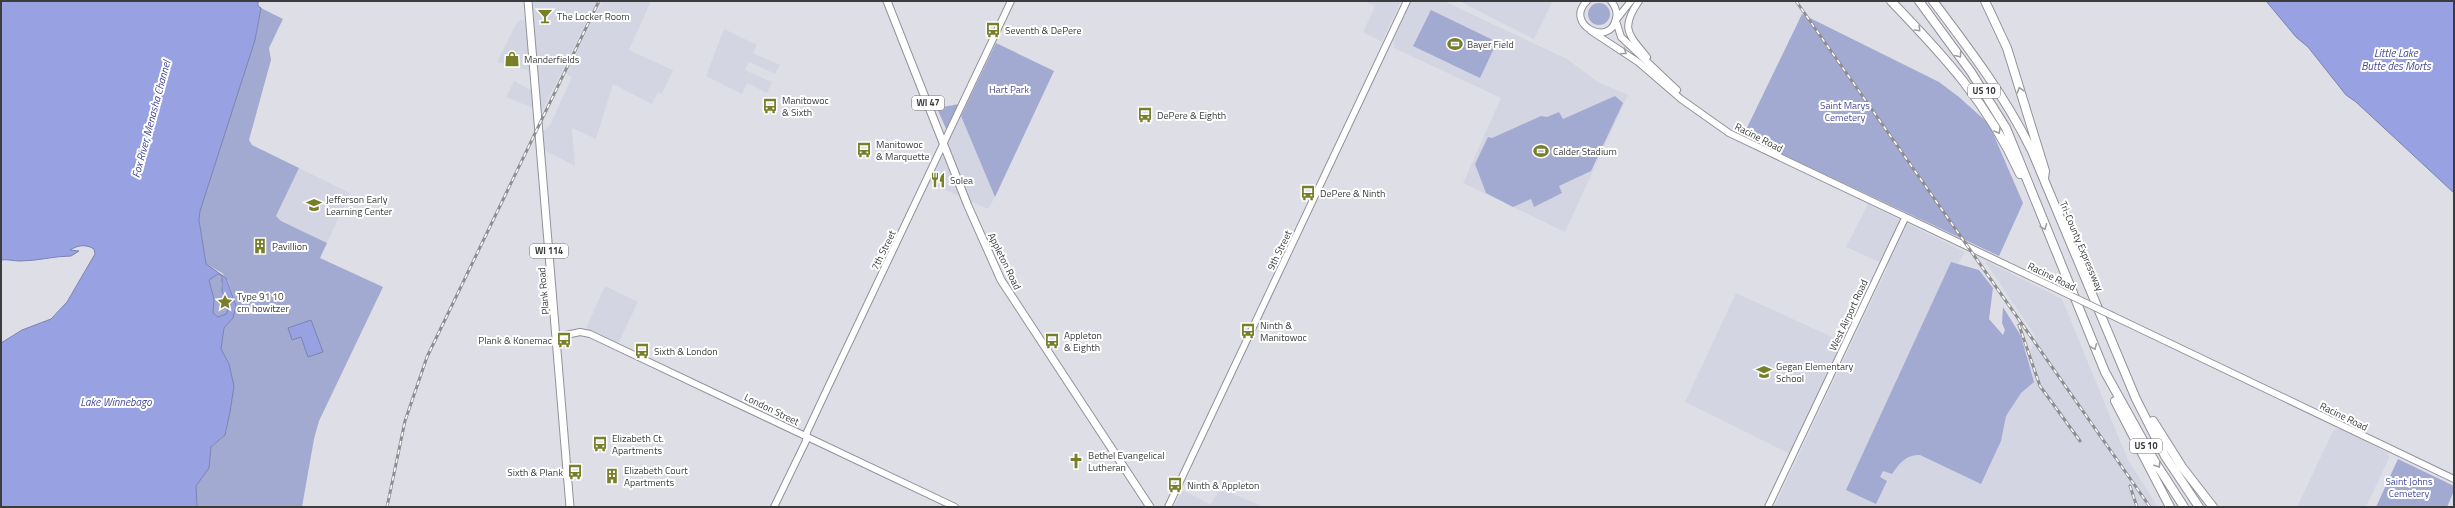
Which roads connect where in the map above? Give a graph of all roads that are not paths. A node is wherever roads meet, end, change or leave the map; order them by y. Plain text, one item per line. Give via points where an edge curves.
1 (528, 1) edge
2 (887, 1) edge
3 (1011, 1) edge
4 (1408, 1) edge
5 (1587, 1) edge
6 (1610, 1) edge
7 (1631, 1) edge
8 (1639, 1) edge
9 (1891, 1) edge
10 (1920, 1) edge
11 (1933, 1) edge
12 (1985, 1) edge
13 (1582, 4) edge
14 (1616, 20) junction
15 (1591, 31) junction
16 (1656, 69) junction
17 (1669, 85) junction
18 (944, 144) junction
19 (2043, 180) junction
20 (2030, 190) junction
21 (1905, 218) junction
22 (557, 337) junction
23 (2110, 383) junction
24 (2136, 399) junction
25 (806, 437) junction
26 (2454, 478) edge
27 (570, 507) edge
28 (774, 507) edge
29 (955, 507) edge
30 (1150, 507) edge
31 (1168, 507) edge
32 (1768, 507) edge
33 (2170, 507) edge
34 (2184, 507) edge
35 (2199, 507) edge
36 (2213, 507) edge

1 - 22 main road, Plank Road / WI 114
2 - 18 main road, Appleton Road / WI 47
3 - 18 main road, 7th Street
4 - 31 main road, 9th Street
5 - 13 main road
6 - 14 main road, Racine Road via 1616,9
7 - 14 main road
8 - 16 main road via 1628,18 1627,29
9 -> 20 highway via 1966,82 1998,131 2024,184
10 -> 20 highway, US 10 via 1994,107 2015,150
11 - 19 highway, Tri-County Expressway / US 10 via 1979,61 2006,102 2032,151
19 -> 12 highway via 2045,171 2009,55
13 - 15 main road via 1583,23
14 - 15 main road via 1608,30
14 - 16 main road, Racine Road via 1621,37
15 -> 17 main road, Racine Road
16 - 17 main road, Racine Road
17 - 21 main road, Racine Road via 1711,122 1741,140
18 - 25 main road, 7th Street
18 - 30 main road, Appleton Road / WI 47 via 988,253 1002,280
19 - 24 highway, Tri-County Expressway / US 10
20 -> 23 highway, US 10
21 - 26 main road, Racine Road, bridge
21 - 32 main road, West Airport Road
22 - 25 main road, London Street via 580,332 590,334
22 - 27 main road, Plank Road / WI 114
23 - 33 highway via 2114,400
23 -> 34 highway, US 10
24 - 35 highway, Tri-County Expressway / US 10 via 2165,456
24 - 36 highway via 2143,404 2182,467
25 - 28 main road, 7th Street
25 - 29 main road, London Street

